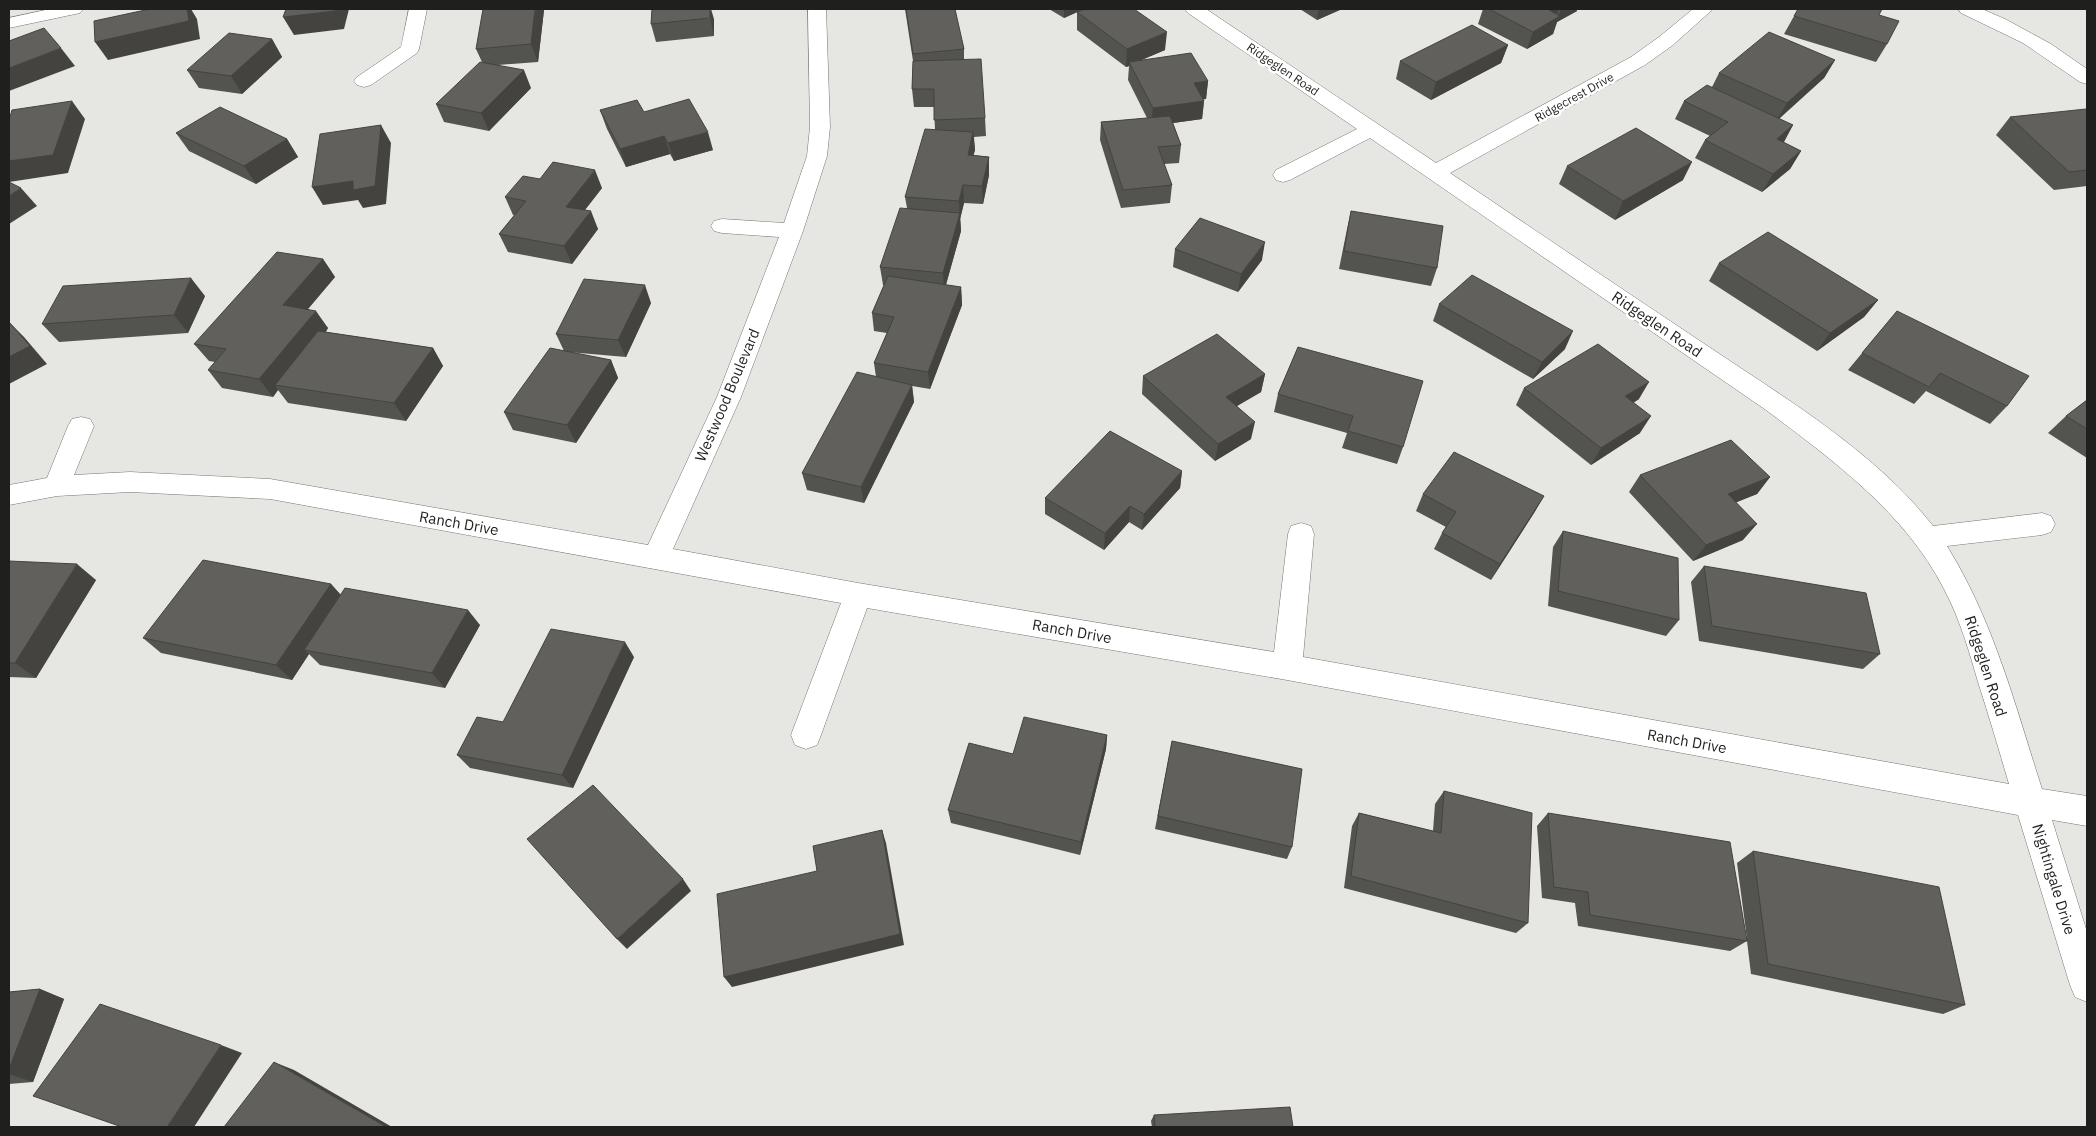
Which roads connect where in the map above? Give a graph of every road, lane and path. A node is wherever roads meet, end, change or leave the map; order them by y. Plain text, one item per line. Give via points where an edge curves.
1 (69, 9) edge
2 (418, 9) edge
3 (818, 9) edge
4 (1194, 9) edge
5 (1704, 9) edge
6 (1967, 9) edge
7 (9, 23) edge
8 (2087, 78) edge
9 (364, 81) dead end
10 (1372, 129) junction
11 (1436, 172) junction
12 (1283, 175) dead end
13 (722, 226) dead end
14 (792, 232) junction
15 (81, 426) dead end
16 (57, 486) junction
17 (9, 495) edge
18 (2042, 524) dead end
19 (1301, 534) dead end
20 (1927, 538) junction
21 (656, 557) junction
22 (858, 595) junction
23 (1287, 667) junction
24 (806, 735) dead end
25 (2030, 801) junction
26 (2087, 811) edge
27 (2087, 985) edge

1 - 7 street
2 - 9 street via 410,49
3 - 14 street, Westwood Boulevard via 820,127 817,156
4 - 10 street, Ridgeglen Road
5 - 11 street, Ridgecrest Drive via 1638,61
6 - 8 street via 2018,33 2064,60
10 - 11 street, Ridgeglen Road
10 - 12 street
11 - 20 street, Ridgeglen Road via 1858,465
13 - 14 street
14 - 21 street, Westwood Boulevard via 728,397
15 - 16 street
16 - 17 street, Ranch Drive
16 - 21 street, Ranch Drive via 130,482 270,490
18 - 20 street
19 - 23 street
20 - 25 street, Ridgeglen Road via 1953,579 1977,631
21 - 22 street, Ranch Drive
22 - 23 street, Ranch Drive
22 - 24 street
23 - 25 street, Ranch Drive via 1951,790
25 - 26 street, Ranch Drive
25 - 27 street, Nightingale Drive

